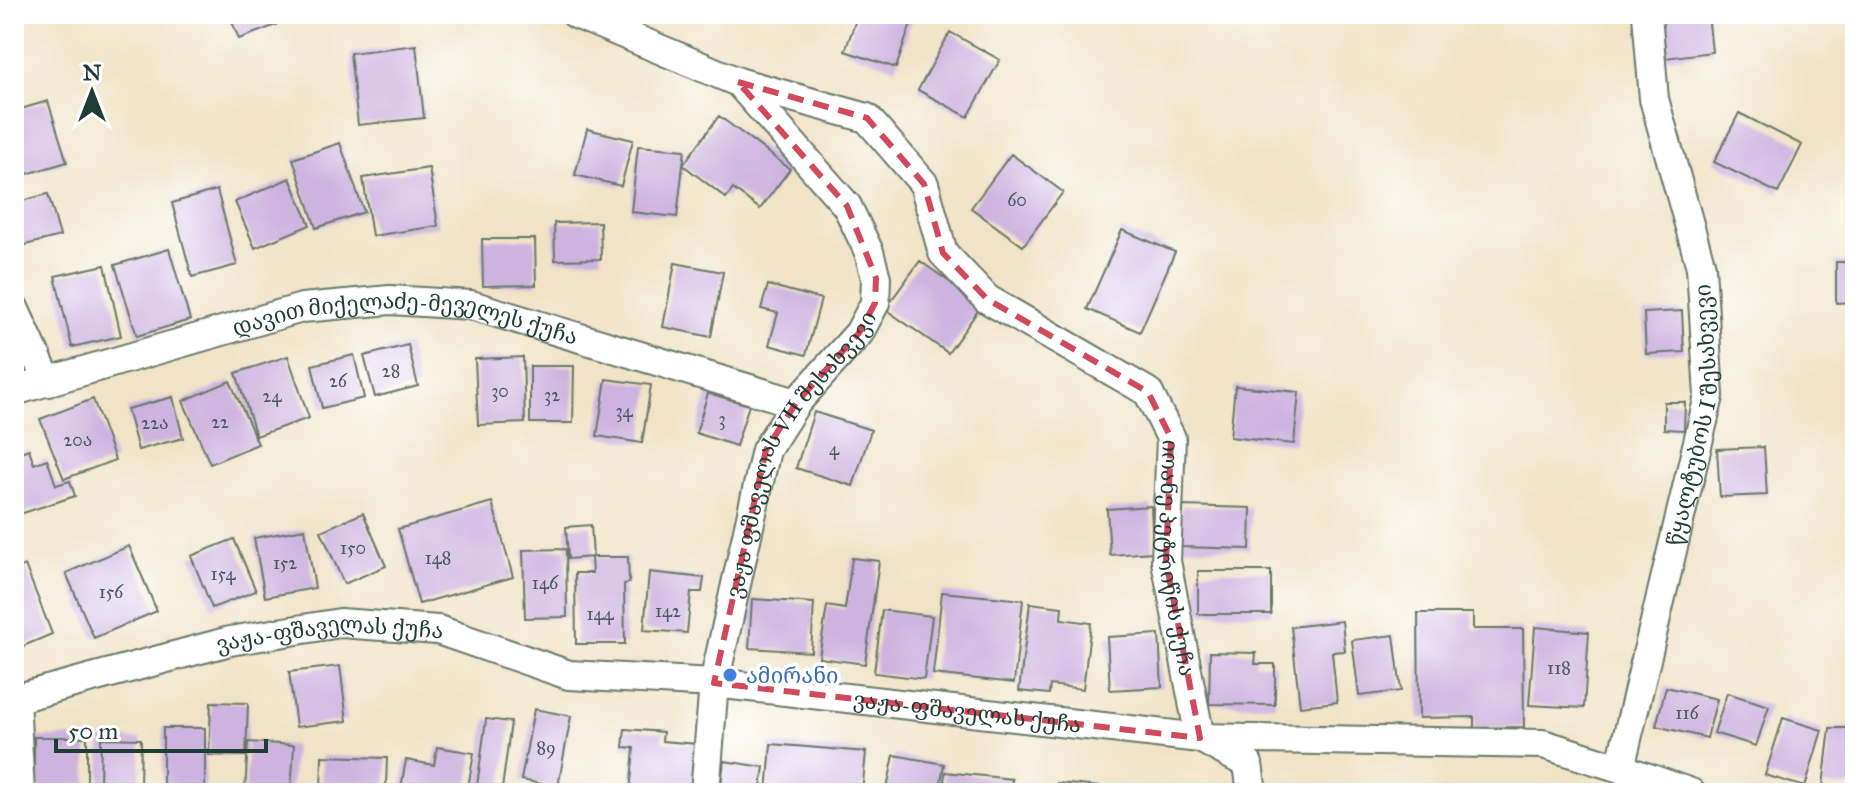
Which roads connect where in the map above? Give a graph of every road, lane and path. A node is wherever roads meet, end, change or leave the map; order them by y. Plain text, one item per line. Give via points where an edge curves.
1 (576, 14) edge
2 (1647, 14) edge
3 (738, 82) junction
4 (14, 308) edge
5 (48, 382) junction
6 (14, 391) edge
7 (796, 403) junction
8 (714, 683) junction
9 (15, 699) edge
10 (1200, 738) junction
11 (1282, 739) junction
12 (1248, 764) junction
13 (1620, 768) junction
14 (20, 793) edge
15 (705, 793) edge
16 (1252, 793) edge
17 (1691, 793) edge

1 - 3 street, იოანე პეტრიწის ქუჩა
2 - 13 street, წყალტუბოს I შესახვევი via 1654,99 1701,267 1709,396
3 - 7 street, ვაჟა ფშაველას VII შესახვევი via 847,206 876,278 875,303 859,333
3 - 10 street, იოანე პეტრიწის ქუჩა via 867,118 924,184 943,253 987,299 1148,392 1171,438 1166,561
4 - 5 street
5 - 6 street, დავით მიქელაძე-მეველეს ქუჩა
5 - 7 street, დავით მიქელაძე-მეველეს ქუჩა via 302,308 390,300 471,305
7 - 8 street, ვაჟა ფშაველას VII შესახვევი via 766,450
8 - 9 street, ვაჟა-ფშაველას ქუჩა via 569,675 438,630 340,623 230,641
8 - 10 street, ვაჟა-ფშაველას ქუჩა
8 - 15 street, ვაჟა ფშაველას VII შესახვევი
9 - 14 street
10 - 11 street, ვაჟა-ფშაველას ქუჩა
10 - 12 street
11 - 12 street
11 - 13 street, ვაჟა-ფშაველას ქუჩა via 1543,744
12 - 16 street
13 - 17 street, ვაჟა-ფშაველას ქუჩა

